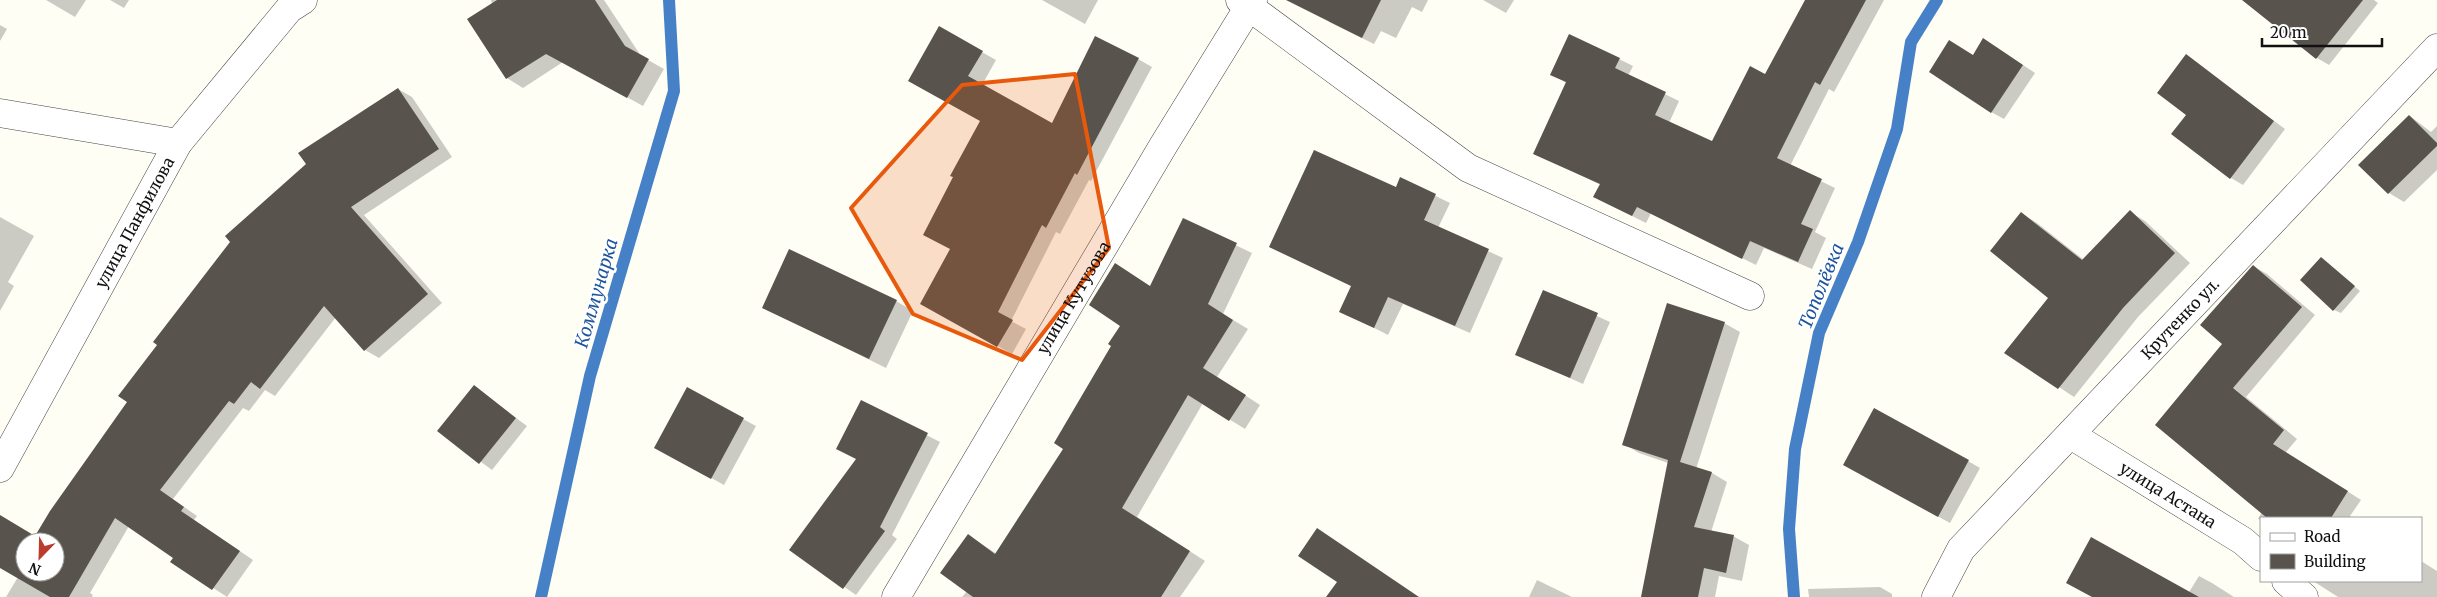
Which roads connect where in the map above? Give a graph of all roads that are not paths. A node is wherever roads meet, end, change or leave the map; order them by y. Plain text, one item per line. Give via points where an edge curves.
1 (303, 0) edge
2 (1247, 2) edge
3 (2437, 48) edge
4 (0, 113) edge
5 (178, 142) junction
6 (1750, 296) dead end
7 (2071, 435) junction
8 (0, 468) edge
9 (2260, 556) edge
10 (2287, 582) edge
11 (896, 597) edge
12 (1936, 597) edge
13 (2304, 597) edge

1 - 5 street, улица Панфилова via 289,9
2 - 6 street via 1468,168
2 - 11 street, улица Кутузова
3 - 7 street, Крутенко ул.
4 - 5 street
5 - 8 street, улица Панфилова
7 - 9 street, улица Астана via 2243,541
7 - 12 street, Крутенко ул. via 1960,550
10 - 13 street

